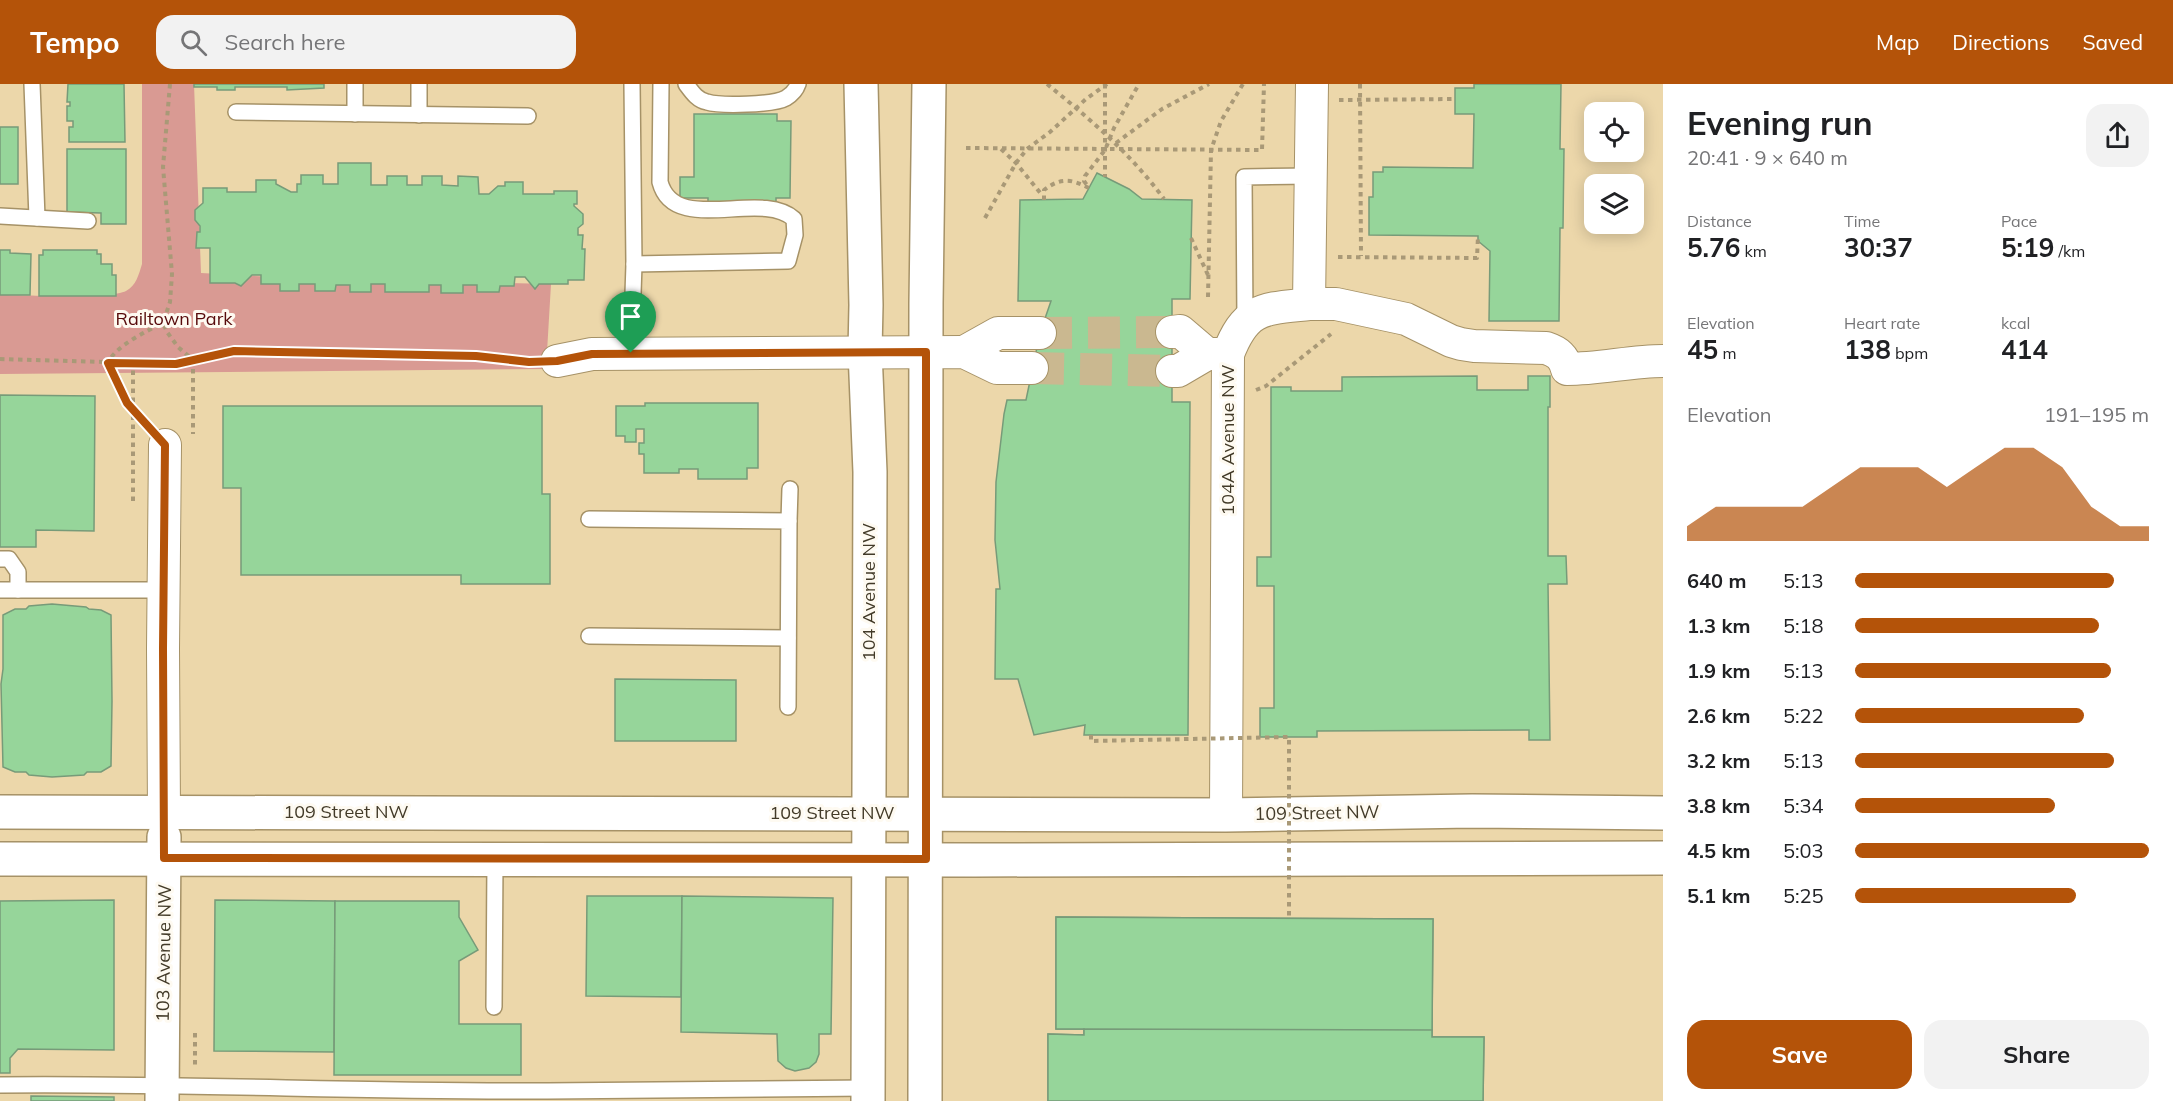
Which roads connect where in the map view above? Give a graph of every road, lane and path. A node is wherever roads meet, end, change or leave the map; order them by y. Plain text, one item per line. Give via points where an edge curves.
1 (32, 84) edge
2 (170, 84) edge
3 (355, 84) edge
4 (419, 84) edge
5 (632, 84) edge
6 (661, 84) edge
7 (686, 84) edge
8 (798, 84) edge
9 (861, 84) edge
10 (929, 84) edge
11 (1047, 84) edge
12 (1106, 84) edge
13 (1138, 84) edge
14 (1209, 84) edge
15 (1244, 84) edge
16 (1264, 84) edge
17 (1360, 84) edge
18 (1323, 92) edge
19 (1455, 99) dead end
20 (1360, 100) junction
21 (1076, 109) junction
22 (236, 112) dead end
23 (355, 114) junction
24 (419, 115) junction
25 (528, 116) dead end
26 (1110, 138) junction
27 (1116, 144) junction
28 (966, 148) dead end
29 (1000, 149) junction
30 (1027, 149) junction
31 (1105, 150) junction
32 (1124, 150) junction
33 (1211, 150) junction
34 (1016, 163) junction
35 (1311, 176) junction
36 (1105, 177) dead end
37 (1164, 199) dead end
38 (0, 216) edge
39 (37, 218) junction
40 (985, 218) dead end
41 (88, 221) dead end
42 (1478, 236) dead end
43 (1191, 238) dead end
44 (1361, 256) junction
45 (1335, 257) dead end
46 (634, 264) junction
47 (1208, 276) junction
48 (1208, 297) dead end
49 (1309, 304) junction
50 (1245, 322) junction
51 (163, 323) junction
52 (1336, 329) dead end
53 (1172, 332) tunnel mouth
54 (1040, 333) tunnel mouth
55 (865, 351) junction
56 (926, 352) junction
57 (964, 352) junction
58 (631, 353) junction
59 (1218, 354) junction
60 (0, 359) edge
61 (193, 360) junction
62 (557, 361) joint
63 (1663, 361) edge
64 (108, 363) junction
65 (1032, 368) tunnel mouth
66 (1172, 371) tunnel mouth
67 (1256, 400) dead end
68 (165, 445) joint
69 (790, 489) dead end
70 (589, 519) dead end
71 (789, 521) junction
72 (0, 559) edge
73 (0, 590) edge
74 (18, 590) junction
75 (163, 590) junction
76 (589, 636) dead end
77 (788, 638) junction
78 (788, 707) dead end
79 (1255, 727) dead end
80 (1091, 735) dead end
81 (1255, 739) dead end
82 (0, 812) edge
83 (164, 812) junction
84 (868, 813) junction
85 (926, 813) junction
86 (1663, 813) edge
87 (1226, 814) junction
88 (164, 858) junction
89 (1663, 858) edge
90 (0, 859) edge
91 (868, 859) junction
92 (926, 859) junction
93 (495, 860) junction
94 (1289, 918) dead end
95 (494, 1007) dead end
96 (0, 1085) edge
97 (162, 1093) edge
98 (760, 1094) edge
99 (868, 1095) edge
100 (545, 1096) edge
101 (925, 1101) edge

1 - 39 lane
2 - 51 path via 163,167 172,274 170,302
3 - 23 lane
4 - 24 lane
5 - 46 lane
6 - 46 lane via 660,182 670,201 693,208 786,212 794,219 795,235 788,261
7 - 8 lane via 694,95 707,102 736,104 788,98
9 - 55 main road, 104 Avenue NW
10 - 56 main road
11 - 21 path
12 - 21 path
12 - 36 path, bridge
13 - 26 path
14 - 27 path via 1162,109
15 - 33 path via 1221,121
16 - 33 path via 1262,150
17 - 20 path
18 - 20 path
18 - 35 street
19 - 20 path
20 - 44 path
21 - 26 path
21 - 30 path
22 - 23 lane
23 - 24 lane
24 - 25 lane
26 - 27 path
26 - 31 path
27 - 32 path
28 - 29 path
29 - 30 path
29 - 34 path
30 - 31 path
30 - 34 path
31 - 32 path
31 - 34 path via 1085,176 1089,188 1074,181 1056,182 1044,190 1044,200 1041,191
32 - 33 path
32 - 37 path
33 - 47 path
34 - 40 path
35 - 49 street
35 - 50 lane via 1244,177
38 - 39 lane
39 - 41 lane
42 - 44 path via 1477,258
43 - 47 path
44 - 45 path
46 - 58 lane
47 - 48 path
49 - 50 street via 1265,310
49 - 63 street via 1336,304 1406,319 1461,344 1546,348 1557,352 1567,369
50 - 59 street, 104A Avenue NW
51 - 61 path via 178,347
51 - 64 path via 144,332
52 - 67 path via 1266,386 1256,389
53 - 59 street via 1180,331
54 - 57 street via 998,333
55 - 56 street
55 - 58 street
55 - 84 main road, 104 Avenue NW via 870,472
56 - 57 street
56 - 85 main road
57 - 65 street via 997,368
58 - 62 street via 592,354
59 - 66 street
59 - 87 street, 104A Avenue NW
60 - 64 path
61 - 62 path via 234,351 285,351
61 - 64 path via 176,364
64 - 68 path via 127,403
68 - 75 street, 103 Avenue NW
69 - 71 lane
70 - 71 lane
71 - 77 lane
72 - 74 lane via 9,559 18,572
73 - 74 lane
74 - 75 lane
75 - 83 street, 103 Avenue NW
76 - 77 lane
77 - 78 lane
79 - 81 path
80 - 94 path, bridge via 1091,741 1289,737
82 - 83 main road, 109 Street NW
83 - 84 main road, 109 Street NW
83 - 88 main road, 103 Avenue NW
84 - 85 main road, 109 Street NW
84 - 91 main road, 104 Avenue NW
85 - 87 main road, 109 Street NW
85 - 92 main road
86 - 87 main road, 109 Street NW
88 - 90 main road
88 - 93 main road
88 - 97 main road, 103 Avenue NW
89 - 92 main road
91 - 92 main road
91 - 93 main road
91 - 99 main road, 104 Avenue NW
92 - 101 main road
93 - 95 lane
96 - 97 lane
97 - 100 lane
98 - 99 lane
98 - 100 lane

